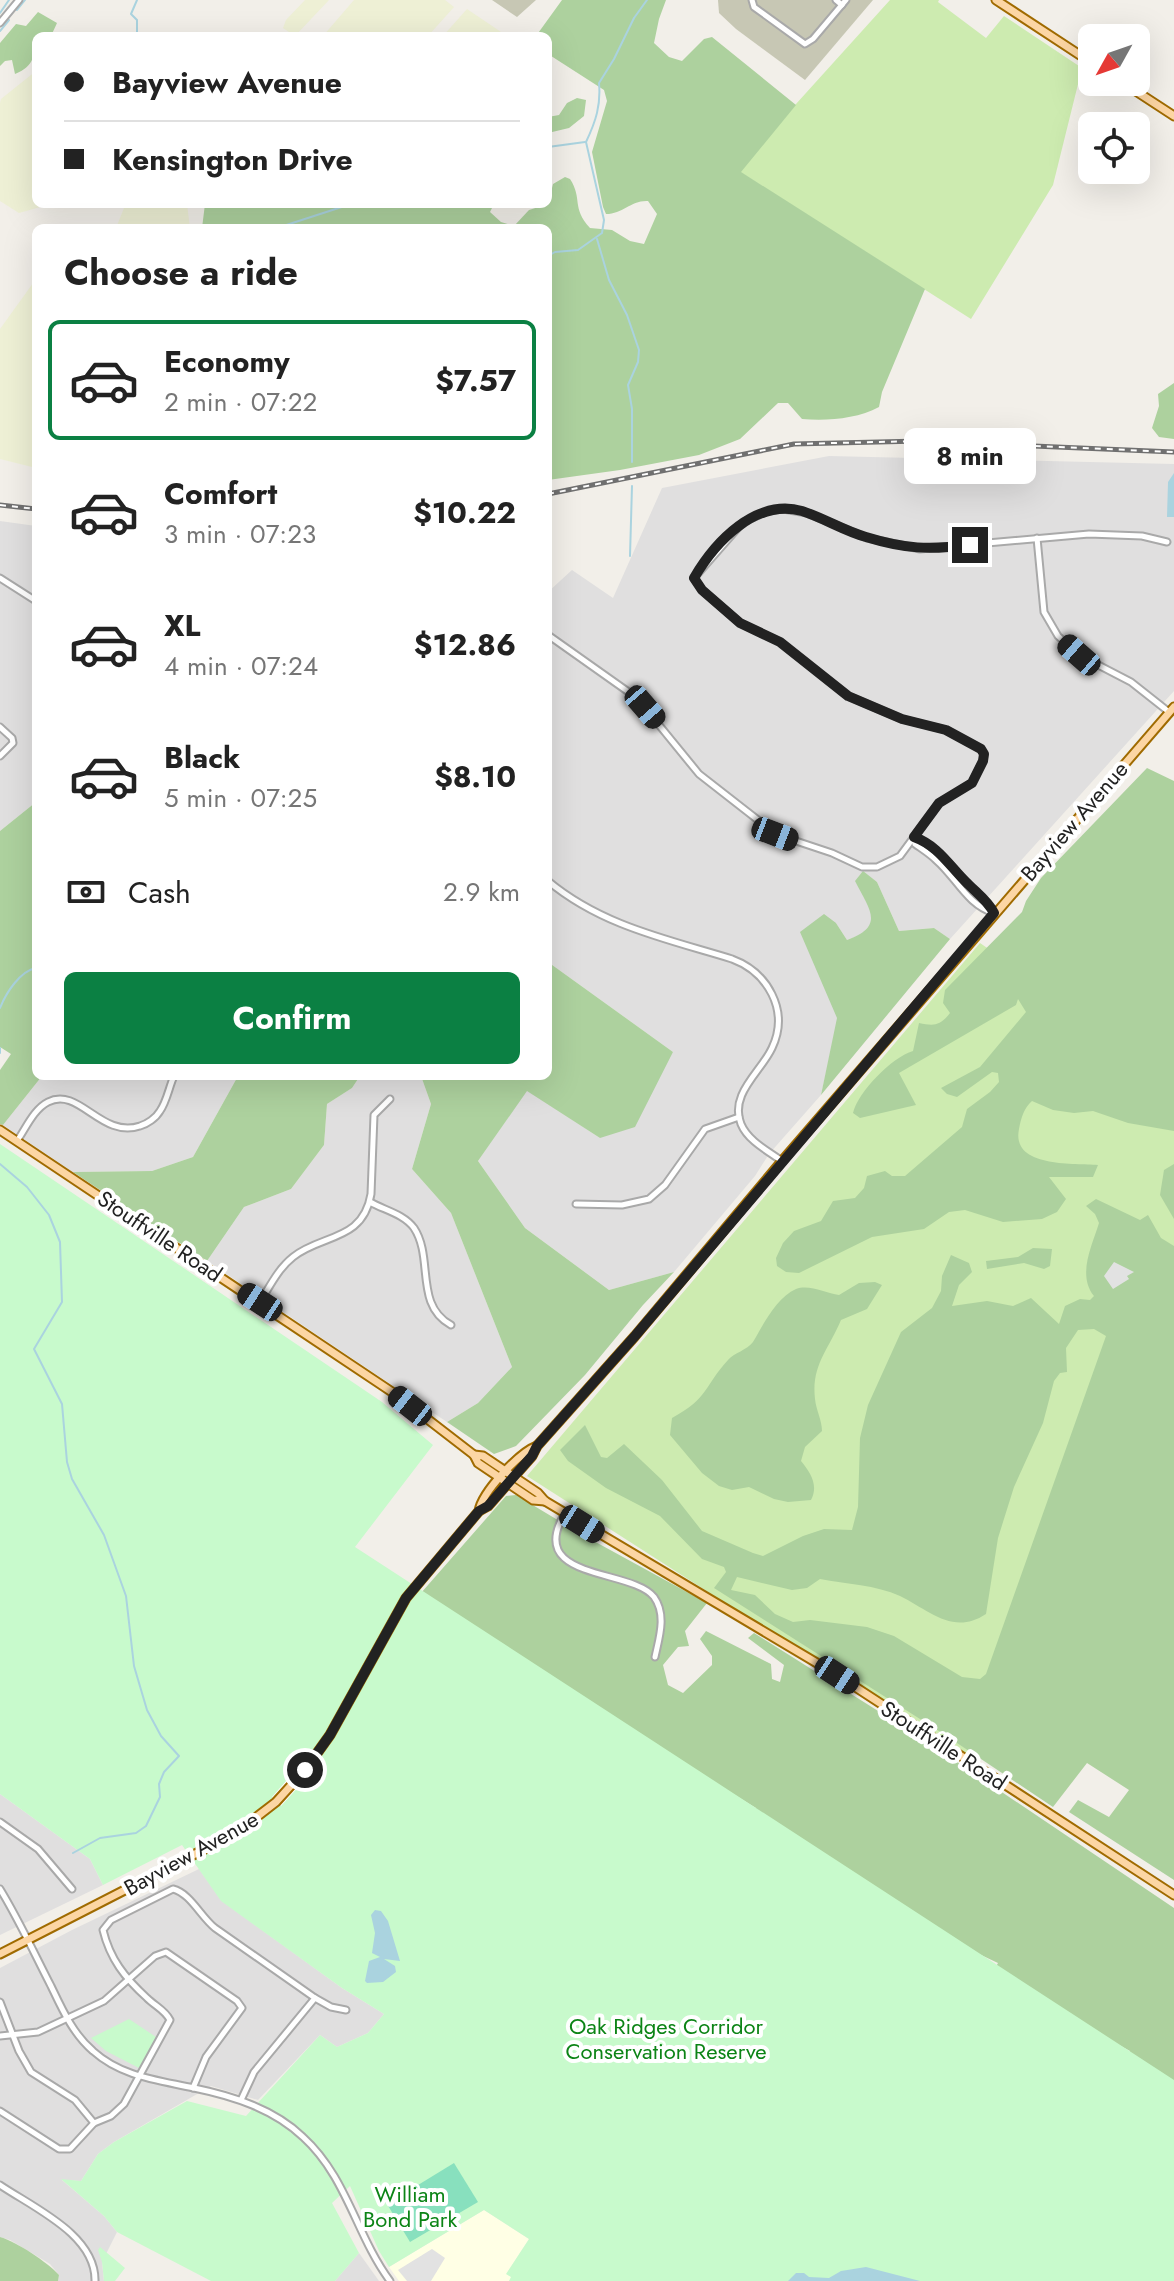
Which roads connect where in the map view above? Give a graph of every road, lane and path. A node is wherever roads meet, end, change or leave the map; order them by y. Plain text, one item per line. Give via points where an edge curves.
1 (19, 0) edge
2 (752, 0) edge
3 (836, 0) edge
4 (996, 0) edge
5 (844, 2) edge
6 (0, 23) edge
7 (1078, 54) edge
8 (1143, 96) edge
9 (1174, 116) edge
10 (1037, 538) junction
11 (1167, 542) dead end
12 (0, 578) edge
13 (32, 598) edge
14 (552, 638) edge
15 (1172, 710) edge
16 (0, 727) edge
17 (0, 756) edge
18 (914, 837) junction
19 (552, 884) edge
20 (994, 913) junction
21 (172, 1080) edge
22 (390, 1099) dead end
23 (739, 1117) junction
24 (0, 1130) edge
25 (17, 1141) junction
26 (782, 1161) junction
27 (370, 1202) junction
28 (576, 1204) dead end
29 (260, 1302) junction
30 (451, 1325) dead end
31 (507, 1477) junction
32 (565, 1513) junction
33 (655, 1657) dead end
34 (0, 1822) edge
35 (0, 1889) edge
36 (72, 1889) dead end
37 (1174, 1895) edge
38 (28, 1940) junction
39 (0, 1954) edge
40 (129, 1979) junction
41 (315, 1998) junction
42 (0, 2002) edge
43 (346, 2010) dead end
44 (67, 2019) junction
45 (13, 2035) junction
46 (0, 2036) edge
47 (140, 2077) junction
48 (193, 2088) junction
49 (241, 2100) junction
50 (0, 2111) edge
51 (94, 2123) junction
52 (0, 2185) edge
53 (95, 2281) edge
54 (390, 2281) edge

1 - 6 street
2 - 5 street via 754,7 805,44
3 - 5 street
4 - 7 main road
8 - 9 main road
10 - 11 street via 1089,534
10 - 15 street via 1044,612 1058,636 1079,655
10 - 18 street via 920,549 867,538 807,513 783,509 743,522 694,578 740,623 780,642 848,696 902,719 946,730 981,749 983,761 972,783 939,803
12 - 13 street
14 - 18 street via 637,698 699,774 775,834 862,867 877,867 900,856
15 - 20 main road, Bayview Avenue
16 - 17 street via 13,743
18 - 20 street via 959,888
19 - 23 street via 618,924 732,959 765,981 776,1002 776,1038 739,1101
20 - 26 main road, Bayview Avenue
21 - 25 street via 160,1111 146,1124 112,1127 59,1098 43,1104
22 - 27 street via 374,1115
23 - 26 street via 748,1135
23 - 28 street via 705,1129 649,1199 622,1205
24 - 25 main road, Stouffville Road
25 - 29 main road, Stouffville Road
26 - 31 main road, Bayview Avenue via 532,1456
27 - 29 street via 347,1232 293,1256
27 - 30 street via 414,1228 432,1307
29 - 31 main road, Stouffville Road via 395,1394 478,1463
31 - 32 main road, Stouffville Road via 533,1500
31 - 38 main road, Bayview Avenue via 406,1598 330,1735 276,1802 236,1833
32 - 33 street via 555,1537 567,1559 653,1596 661,1627
32 - 37 main road, Stouffville Road via 837,1675
34 - 36 street via 38,1849
35 - 38 street
38 - 39 main road, Bayview Avenue
38 - 44 street
40 - 41 street via 112,1958 105,1925 173,1889 184,1893 215,1928
40 - 44 street via 104,2001
40 - 47 street via 170,2020
40 - 48 street via 166,1952 241,2005 206,2057
41 - 43 street
41 - 49 street via 254,2072
42 - 45 street
44 - 45 street via 38,2032
44 - 47 street via 92,2051
45 - 46 street
45 - 51 street via 31,2072 75,2100
47 - 48 street
47 - 51 street via 124,2104
48 - 49 street
49 - 54 street via 281,2120 319,2153 340,2184 383,2277
50 - 51 street via 65,2150
52 - 53 street via 84,2245

